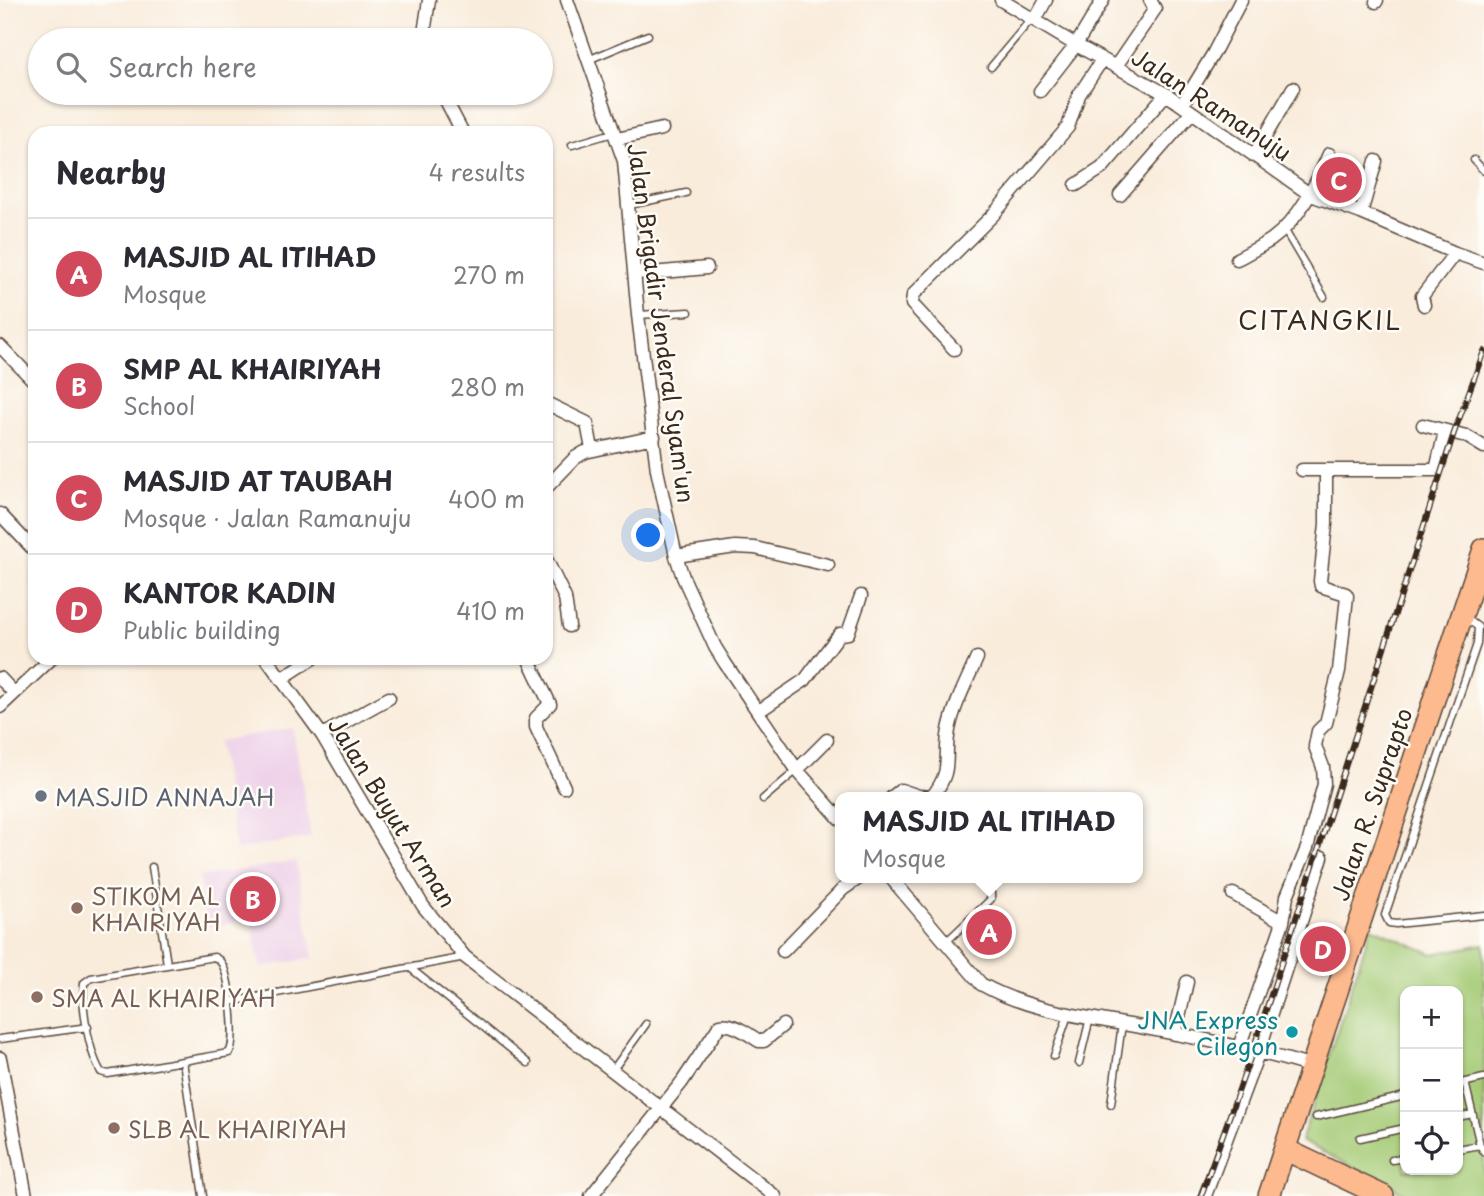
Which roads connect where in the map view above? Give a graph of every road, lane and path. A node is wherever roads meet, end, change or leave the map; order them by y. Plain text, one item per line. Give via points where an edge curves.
1 (429, 0) edge
2 (567, 0) edge
3 (1001, 0) edge
4 (1046, 0) edge
5 (1103, 0) edge
6 (1150, 0) edge
7 (1241, 0) edge
8 (1033, 19) junction
9 (425, 28) edge
10 (648, 35) dead end
11 (1076, 45) junction
12 (588, 60) junction
13 (1102, 60) junction
14 (1116, 66) junction
15 (990, 67) dead end
16 (1293, 88) dead end
17 (1040, 91) dead end
18 (1166, 94) junction
19 (448, 105) edge
20 (1187, 109) junction
21 (459, 126) edge
22 (662, 129) dead end
23 (616, 136) junction
24 (572, 145) dead end
25 (1329, 154) dead end
26 (1254, 156) junction
27 (1474, 160) dead end
28 (1376, 161) dead end
29 (1484, 171) edge
30 (1076, 185) dead end
31 (686, 193) dead end
32 (1120, 195) dead end
33 (1311, 195) junction
34 (629, 205) junction
35 (1361, 213) junction
36 (1284, 229) junction
37 (1455, 253) junction
38 (1237, 259) dead end
39 (1484, 262) edge
40 (707, 268) dead end
41 (635, 272) junction
42 (1324, 297) dead end
43 (1424, 305) dead end
44 (689, 313) dead end
45 (638, 315) junction
46 (0, 346) edge
47 (954, 349) dead end
48 (28, 375) edge
49 (553, 406) edge
50 (1423, 425) dead end
51 (1445, 432) junction
52 (654, 437) junction
53 (1484, 447) edge
54 (592, 449) junction
55 (1302, 470) dead end
56 (1326, 470) junction
57 (553, 481) edge
58 (0, 514) edge
59 (28, 544) edge
60 (1484, 549) edge
61 (676, 556) junction
62 (828, 565) dead end
63 (553, 573) edge
64 (861, 596) dead end
65 (1463, 616) junction
66 (569, 626) dead end
67 (977, 658) dead end
68 (44, 665) edge
69 (271, 665) edge
70 (302, 665) edge
71 (531, 665) edge
72 (0, 678) edge
73 (281, 679) junction
74 (13, 692) junction
75 (389, 698) dead end
76 (0, 707) edge
77 (759, 711) junction
78 (322, 735) junction
79 (827, 740) dead end
80 (797, 770) junction
81 (564, 787) dead end
82 (936, 792) edge
83 (763, 799) dead end
84 (835, 812) edge
85 (1322, 857) dead end
86 (152, 867) dead end
87 (852, 883) edge
88 (895, 883) edge
89 (982, 883) edge
90 (1233, 894) dead end
91 (1484, 915) edge
92 (1283, 922) junction
93 (945, 943) junction
94 (783, 951) dead end
95 (465, 957) junction
96 (167, 964) junction
97 (409, 967) junction
98 (1187, 982) dead end
99 (230, 1002) junction
100 (1068, 1014) junction
101 (1090, 1018) junction
102 (646, 1024) dead end
103 (1122, 1024) junction
104 (783, 1025) dead end
105 (88, 1027) junction
106 (1175, 1034) junction
107 (0, 1039) edge
108 (1239, 1047) junction
109 (1259, 1051) junction
110 (1054, 1056) dead end
111 (0, 1058) edge
112 (183, 1061) junction
113 (528, 1063) dead end
114 (1079, 1063) dead end
115 (1312, 1067) junction
116 (612, 1071) junction
117 (1484, 1078) edge
118 (1463, 1083) edge
119 (1463, 1086) edge
120 (1400, 1097) edge
121 (1111, 1104) dead end
122 (661, 1108) junction
123 (1472, 1114) junction
124 (1463, 1116) edge
125 (1316, 1117) dead end
126 (1400, 1129) edge
127 (1360, 1138) dead end
128 (1480, 1145) junction
129 (1463, 1148) edge
130 (1286, 1150) junction
131 (1484, 1152) edge
132 (1400, 1159) edge
133 (1392, 1160) dead end
134 (26, 1196) edge
135 (203, 1196) edge
136 (591, 1196) edge
137 (775, 1196) edge
138 (1205, 1196) edge
139 (1269, 1196) edge
140 (1383, 1196) edge

1 - 9 street
2 - 12 street, Jalan Brigadir Jenderal Syam'un
3 - 8 street, Jalan Ramanuju
4 - 8 street
5 - 11 street
6 - 14 street via 1155,9
7 - 20 street
8 - 11 street, Jalan Ramanuju
8 - 15 lane
10 - 12 lane
11 - 13 street, Jalan Ramanuju
11 - 17 street
12 - 23 street, Jalan Brigadir Jenderal Syam'un
13 - 14 street, Jalan Ramanuju
13 - 47 street via 1079,95 1068,127 993,215 913,295 912,304
14 - 18 street, Jalan Ramanuju
16 - 26 street
18 - 20 street, Jalan Ramanuju
18 - 30 street via 1102,167
19 - 21 street
20 - 26 street, Jalan Ramanuju
20 - 32 street
22 - 23 street
23 - 24 lane
23 - 34 street, Jalan Brigadir Jenderal Syam'un
25 - 33 street
26 - 33 street, Jalan Ramanuju
27 - 29 lane
28 - 35 street
31 - 34 lane
33 - 35 street, Jalan Ramanuju
33 - 36 street
34 - 41 street, Jalan Brigadir Jenderal Syam'un
35 - 37 street, Jalan Ramanuju
36 - 38 street
36 - 42 lane
37 - 39 street, Jalan Ramanuju
37 - 43 street via 1422,296
40 - 41 street
41 - 45 street, Jalan Brigadir Jenderal Syam'un
44 - 45 lane
45 - 52 street, Jalan Brigadir Jenderal Syam'un
46 - 48 street
49 - 54 street via 587,423
50 - 51 street
51 - 53 street via 1466,436
51 - 56 street via 1436,470
52 - 54 street
52 - 61 street, Jalan Brigadir Jenderal Syam'un
54 - 57 street via 575,458
55 - 56 street
56 - 92 street via 1320,581 1321,586 1346,594 1347,614 1339,671 1315,746 1324,784 1307,848 1286,896
58 - 59 street
60 - 65 highway, Jalan R. Suprapto
61 - 62 street via 735,547
61 - 77 street, Jalan Brigadir Jenderal Syam'un via 715,647
63 - 66 street via 565,598
64 - 77 street via 848,633 840,634 805,680
65 - 91 lane via 1478,627 1477,643 1385,915 1389,923 1396,924
65 - 115 highway, Jalan R. Suprapto
67 - 82 street via 949,729 947,774
68 - 74 street
69 - 73 street, Jalan Buyut Arman
70 - 73 street
71 - 81 street via 550,704 536,718 536,727
72 - 74 street
73 - 78 street, Jalan Buyut Arman
74 - 76 street
75 - 78 street
77 - 80 street, Jalan Brigadir Jenderal Syam'un
78 - 95 street, Jalan Buyut Arman via 423,906
79 - 80 street
80 - 83 lane
80 - 84 street, Jalan Brigadir Jenderal Syam'un
85 - 109 street
86 - 96 lane
87 - 94 street
88 - 93 street
89 - 93 lane via 991,899
90 - 92 street
92 - 108 street
93 - 100 street via 981,984 993,991
95 - 97 lane
95 - 116 street, Jalan Buyut Arman
96 - 99 lane via 214,957 223,965
96 - 105 lane via 84,983
97 - 99 lane
97 - 113 lane
98 - 106 street
99 - 112 lane via 231,1050
100 - 101 street
100 - 110 lane
101 - 103 street
101 - 114 lane
102 - 116 lane
103 - 106 street
103 - 121 lane
104 - 122 street via 759,1041 730,1025 720,1025
105 - 107 lane
105 - 112 lane via 101,1072
106 - 108 street
108 - 109 street
109 - 115 street
109 - 138 street
111 - 134 street
112 - 135 lane
115 - 130 highway, Jalan R. Suprapto
116 - 122 street, Jalan Buyut Arman
117 - 118 lane
119 - 123 lane
120 - 125 lane
122 - 136 street
122 - 137 street, Jalan Buyut Arman
123 - 124 lane
123 - 128 lane
126 - 127 lane
128 - 129 lane
128 - 131 lane
130 - 139 highway, Jalan R. Suprapto
130 - 140 highway
132 - 133 lane

